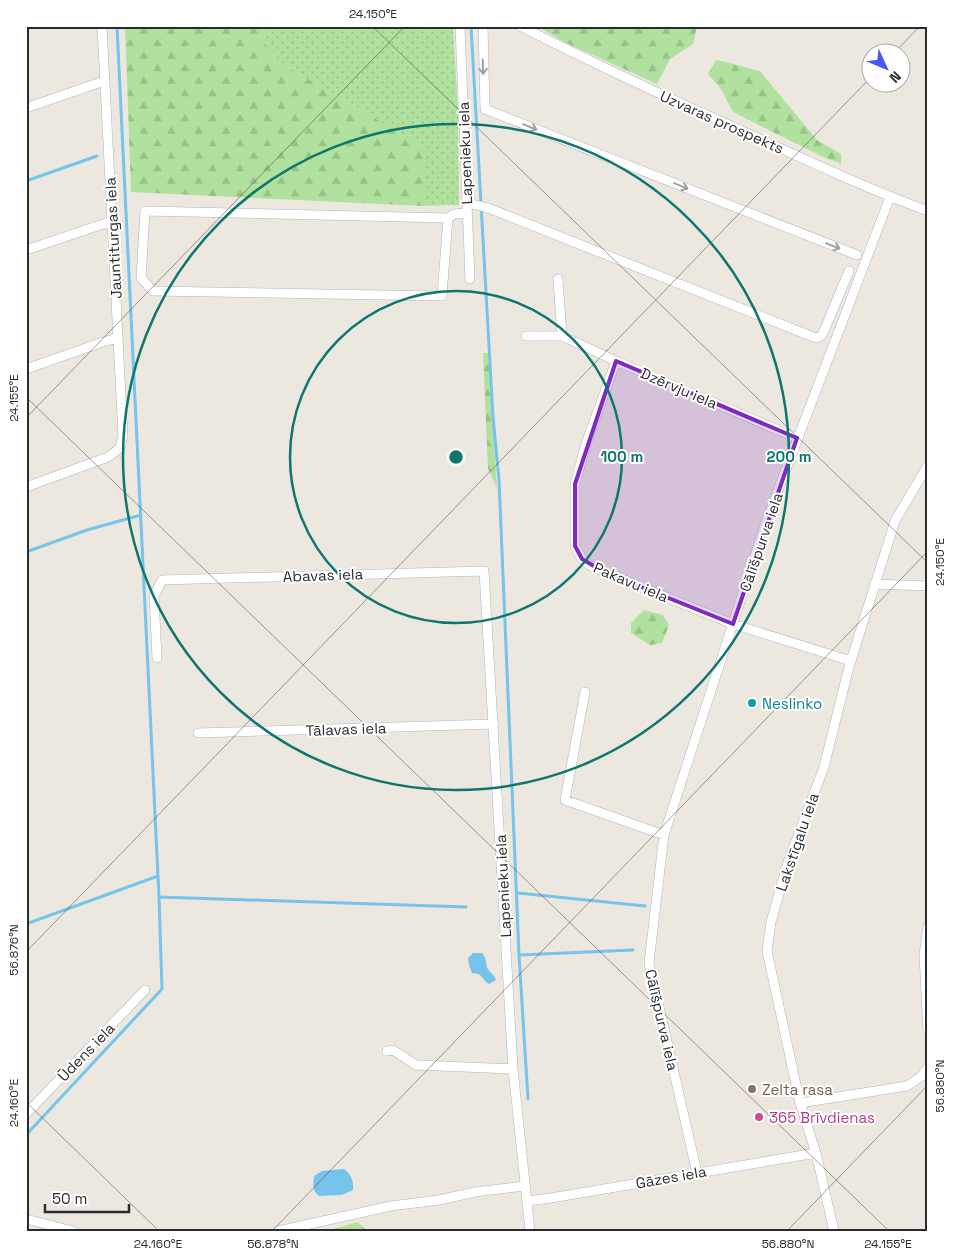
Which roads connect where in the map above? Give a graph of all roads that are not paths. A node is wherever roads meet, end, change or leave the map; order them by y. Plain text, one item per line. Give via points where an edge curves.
1 (102, 26) edge
2 (460, 26) edge
3 (483, 26) edge
4 (520, 26) edge
5 (104, 81) junction
6 (26, 108) edge
7 (890, 197) junction
8 (468, 203) junction
9 (928, 211) edge
10 (468, 213) junction
11 (448, 218) junction
12 (112, 221) junction
13 (26, 250) edge
14 (857, 255) dead end
15 (850, 271) dead end
16 (470, 279) dead end
17 (558, 279) dead end
18 (526, 336) dead end
19 (562, 336) junction
20 (118, 338) junction
21 (616, 362) junction
22 (26, 369) edge
23 (797, 438) junction
24 (928, 465) edge
25 (26, 487) edge
26 (484, 571) joint
27 (874, 584) junction
28 (928, 586) edge
29 (733, 624) junction
30 (157, 658) dead end
31 (851, 661) junction
32 (585, 692) dead end
33 (494, 724) junction
34 (198, 733) dead end
35 (664, 835) junction
36 (928, 926) edge
37 (926, 968) edge
38 (145, 990) dead end
39 (928, 1031) edge
40 (387, 1051) dead end
41 (928, 1067) edge
42 (513, 1069) junction
43 (800, 1103) junction
44 (26, 1114) edge
45 (816, 1153) junction
46 (697, 1173) junction
47 (524, 1186) junction
48 (526, 1201) junction
49 (26, 1219) edge
50 (73, 1231) edge
51 (278, 1231) edge
52 (530, 1231) edge
53 (834, 1231) edge

1 - 5 street, Jauntiturgas iela
2 - 8 street, Lapenieku iela
3 -> 14 street via 485,109
4 - 7 street, Uzvaras prospekts via 671,100
5 - 6 street
5 - 12 street, Jauntiturgas iela
7 - 9 street, Uzvaras prospekts
7 - 23 street, Cālīšpurva iela
8 - 10 street, Lapenieku iela
8 - 15 street via 488,208 816,338 824,331
10 - 11 street
10 - 16 street, Lapenieku iela
11 - 11 street via 144,211 141,278 153,291 442,296
12 - 13 street
12 - 20 street, Jauntiturgas iela
17 - 19 street
18 - 19 street, Dzērvju iela
19 - 21 street, Dzērvju iela
20 - 22 street
20 - 25 street, Jauntiturgas iela via 123,436 120,448 108,457
21 - 23 street, Dzērvju iela
21 - 29 street, Pakavu iela via 575,484 575,546 589,565
23 - 29 street, Cālīšpurva iela
24 - 27 street, Lakstīgalu iela via 894,521
26 - 30 street, Abavas iela via 162,580 154,596
26 - 33 street, Lapenieku iela
27 - 28 street
27 - 31 street, Lakstīgalu iela
29 - 31 street, Pakavu iela
29 - 35 street, Cālīšpurva iela
31 - 43 street, Lakstīgalu iela via 824,768 788,862 771,922 767,951
32 - 35 street via 565,800
33 - 34 street, Tālavas iela
33 - 42 street, Lapenieku iela
35 - 46 street, Cālīšpurva iela via 649,963
36 - 37 street
37 - 39 street
38 - 44 street, Ūdens iela
40 - 42 street via 393,1050 416,1065
41 - 43 street via 922,1076 906,1086
42 - 47 street, Lapenieku iela
43 - 45 street, Lakstīgalu iela
45 - 46 street, Gāzes iela
45 - 53 street, Lakstīgalu iela
46 - 48 street, Gāzes iela
47 - 48 street, Lapenieku iela
47 - 51 street via 391,1206
48 - 52 street, Lapenieku iela
49 - 50 street

